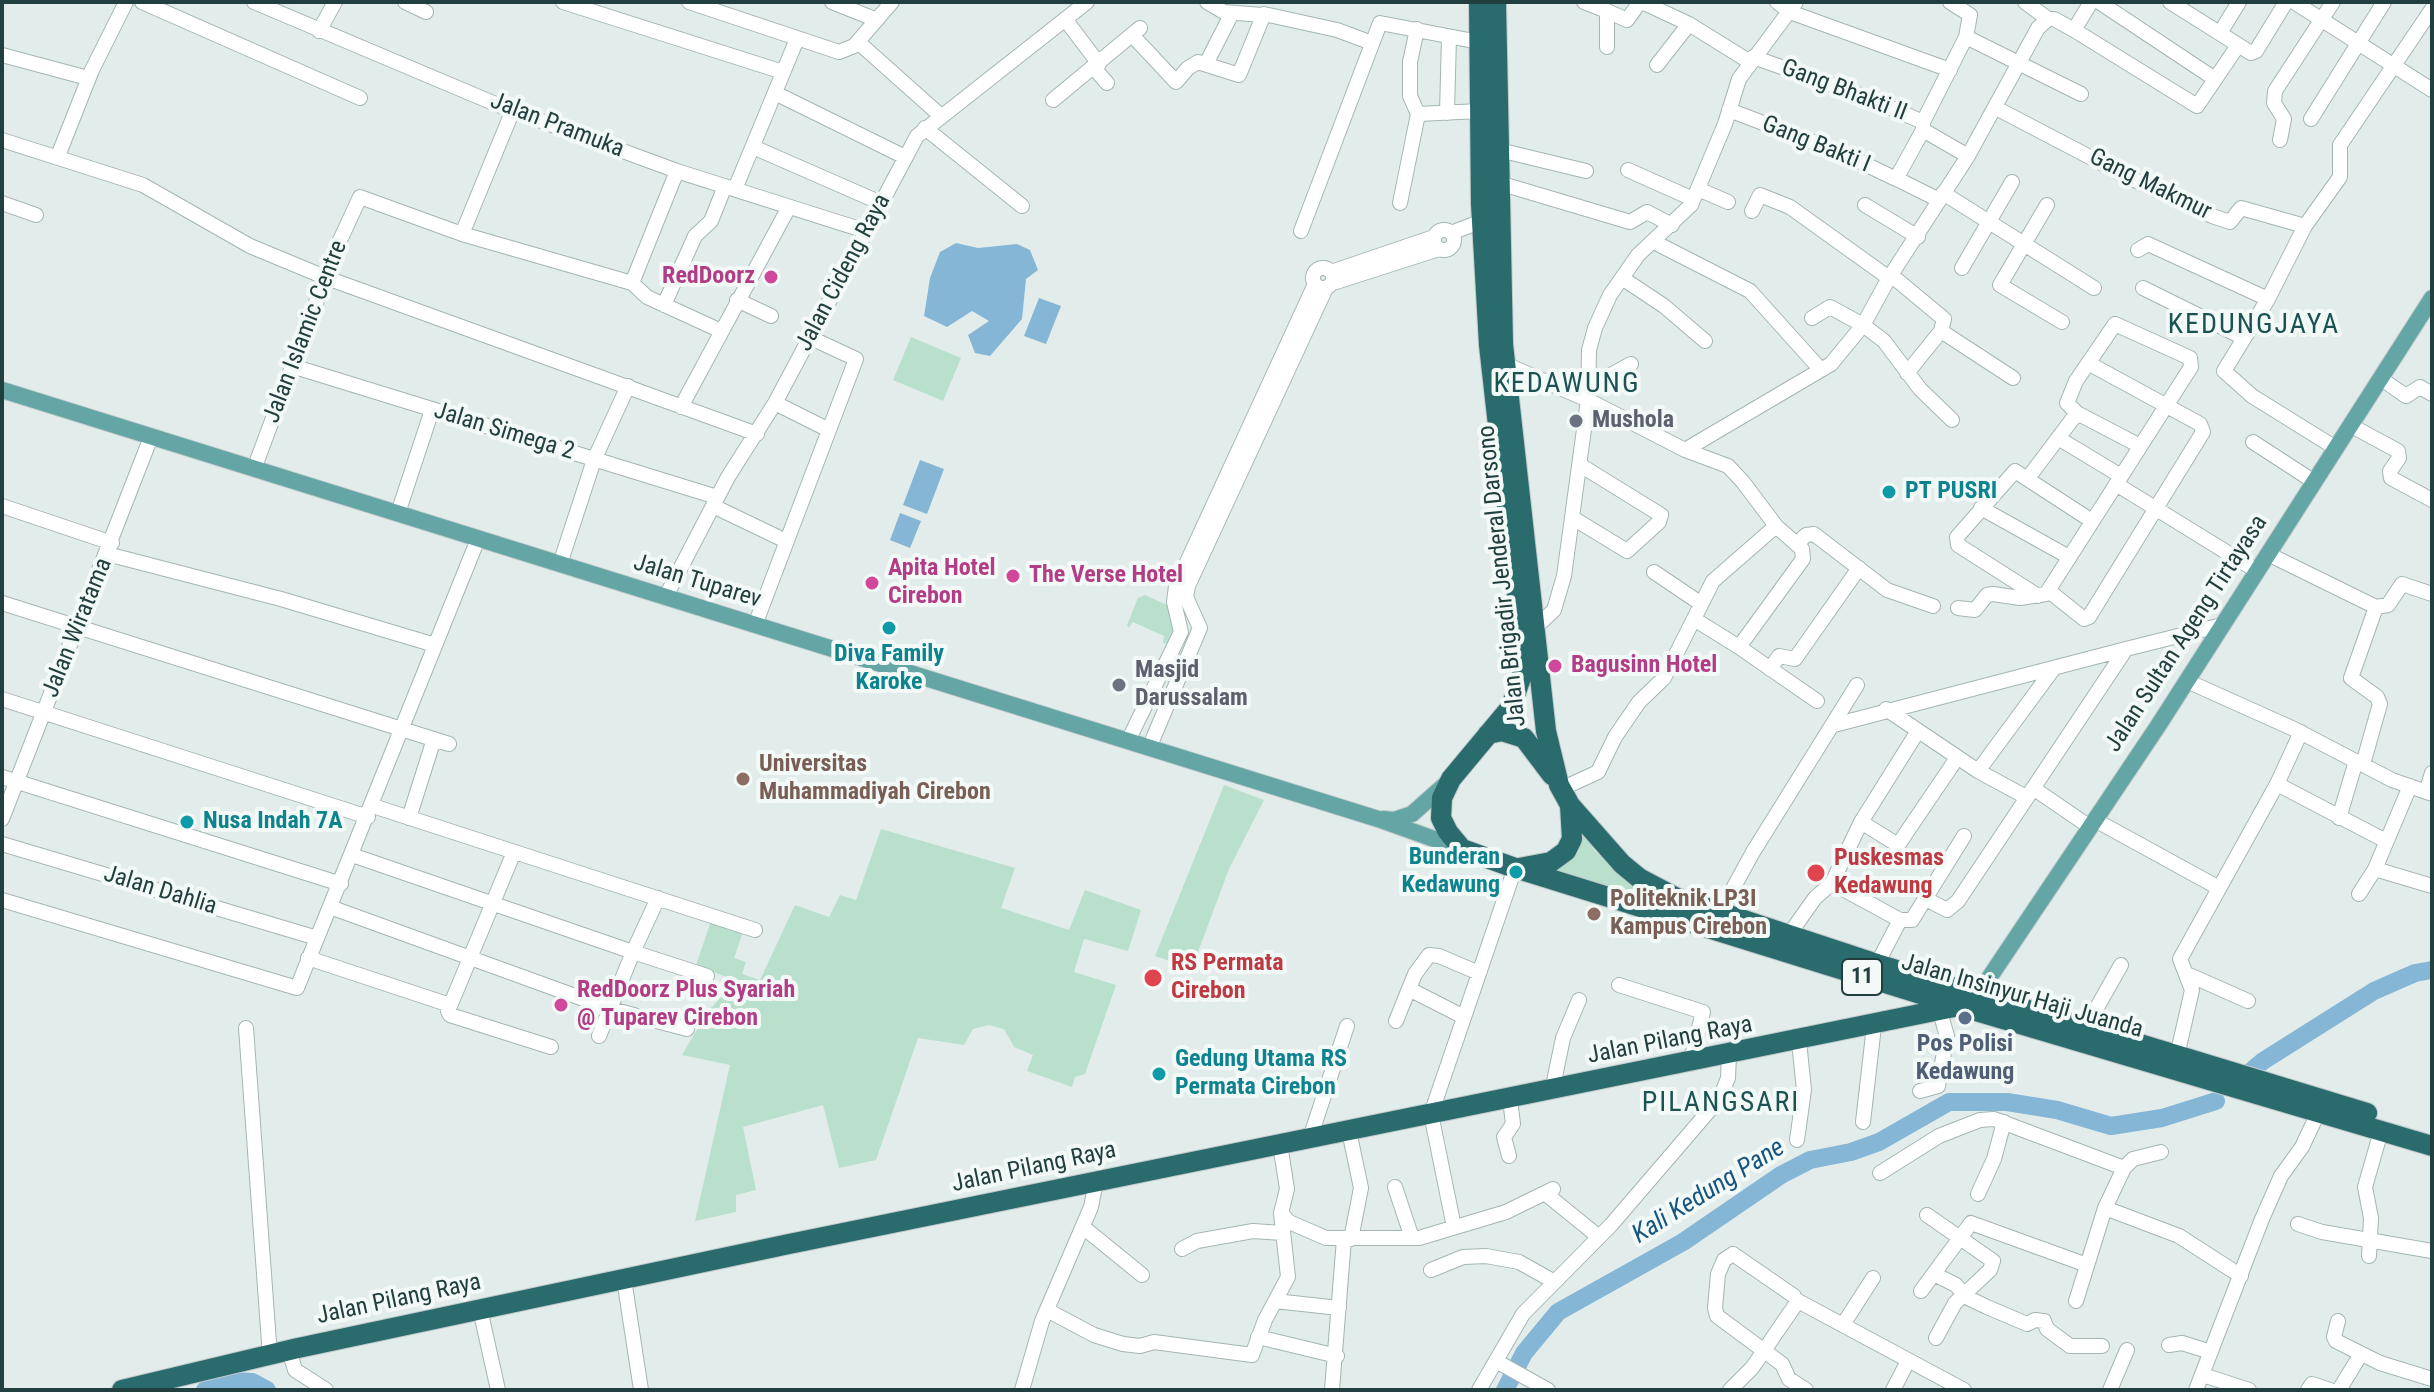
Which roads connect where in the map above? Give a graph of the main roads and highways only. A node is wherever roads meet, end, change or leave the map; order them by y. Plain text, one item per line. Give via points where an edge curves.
1 (1479, 2) edge
2 (1496, 2) edge
3 (2432, 298) edge
4 (1499, 351) junction
5 (2, 390) edge
6 (1518, 544) junction
7 (1488, 734) junction
8 (1451, 779) junction
9 (1563, 793) junction
10 (1378, 819) junction
11 (1462, 849) junction
12 (1515, 868) junction
13 (1979, 993) junction
14 (1944, 1000) junction
15 (2139, 1051) junction
16 (2220, 1076) junction
17 (2263, 1089) junction
18 (2432, 1132) edge
19 (2432, 1146) edge
20 (122, 1390) edge

1 - 4 highway, Jalan Brigadir Jenderal Darsono / 11 via 1482,230
2 - 4 highway, Jalan Brigadir Jenderal Darsono / 11
3 - 13 main road, Jalan Sultan Ageng Tirtayasa
4 - 6 highway, Jalan Brigadir Jenderal Darsono / 11
5 - 10 main road, Jalan Tuparev via 755,625 1135,729
6 - 7 highway, Jalan Brigadir Jenderal Darsono / 11 via 1524,677 1511,707
6 - 9 highway, Jalan Brigadir Jenderal Darsono / 11 via 1546,731
7 - 8 highway, Jalan Brigadir Jenderal Darsono / 11
7 - 9 highway via 1502,731 1524,738
8 - 10 main road via 1412,814
8 - 11 highway, 11 via 1441,818
9 - 12 highway via 1572,839 1566,851 1551,862
9 - 14 highway, Jalan Insinyur Haji Juanda / 11 via 1639,878 1719,914 1877,964
10 - 11 main road, Jalan Tuparev
11 - 12 highway, Jalan Insinyur Haji Juanda / 11
12 - 14 highway, Jalan Insinyur Haji Juanda / 11
13 - 14 highway, Jalan Insinyur Haji Juanda / 11
13 - 15 highway, Jalan Insinyur Haji Juanda / 11 via 2086,1027
14 - 15 highway, Jalan Insinyur Haji Juanda / 11
14 - 20 highway, Jalan Pilang Raya via 1874,1026 624,1279
15 - 16 highway, Jalan Insinyur Haji Juanda / 11
15 - 16 highway, Jalan Insinyur Haji Juanda / 11 via 2177,1056
16 - 17 highway, Jalan Insinyur Haji Juanda / 11
17 - 18 highway, Jalan Insinyur Haji Juanda / 11
17 - 19 highway, Jalan Insinyur Haji Juanda / 11 via 2318,1113

